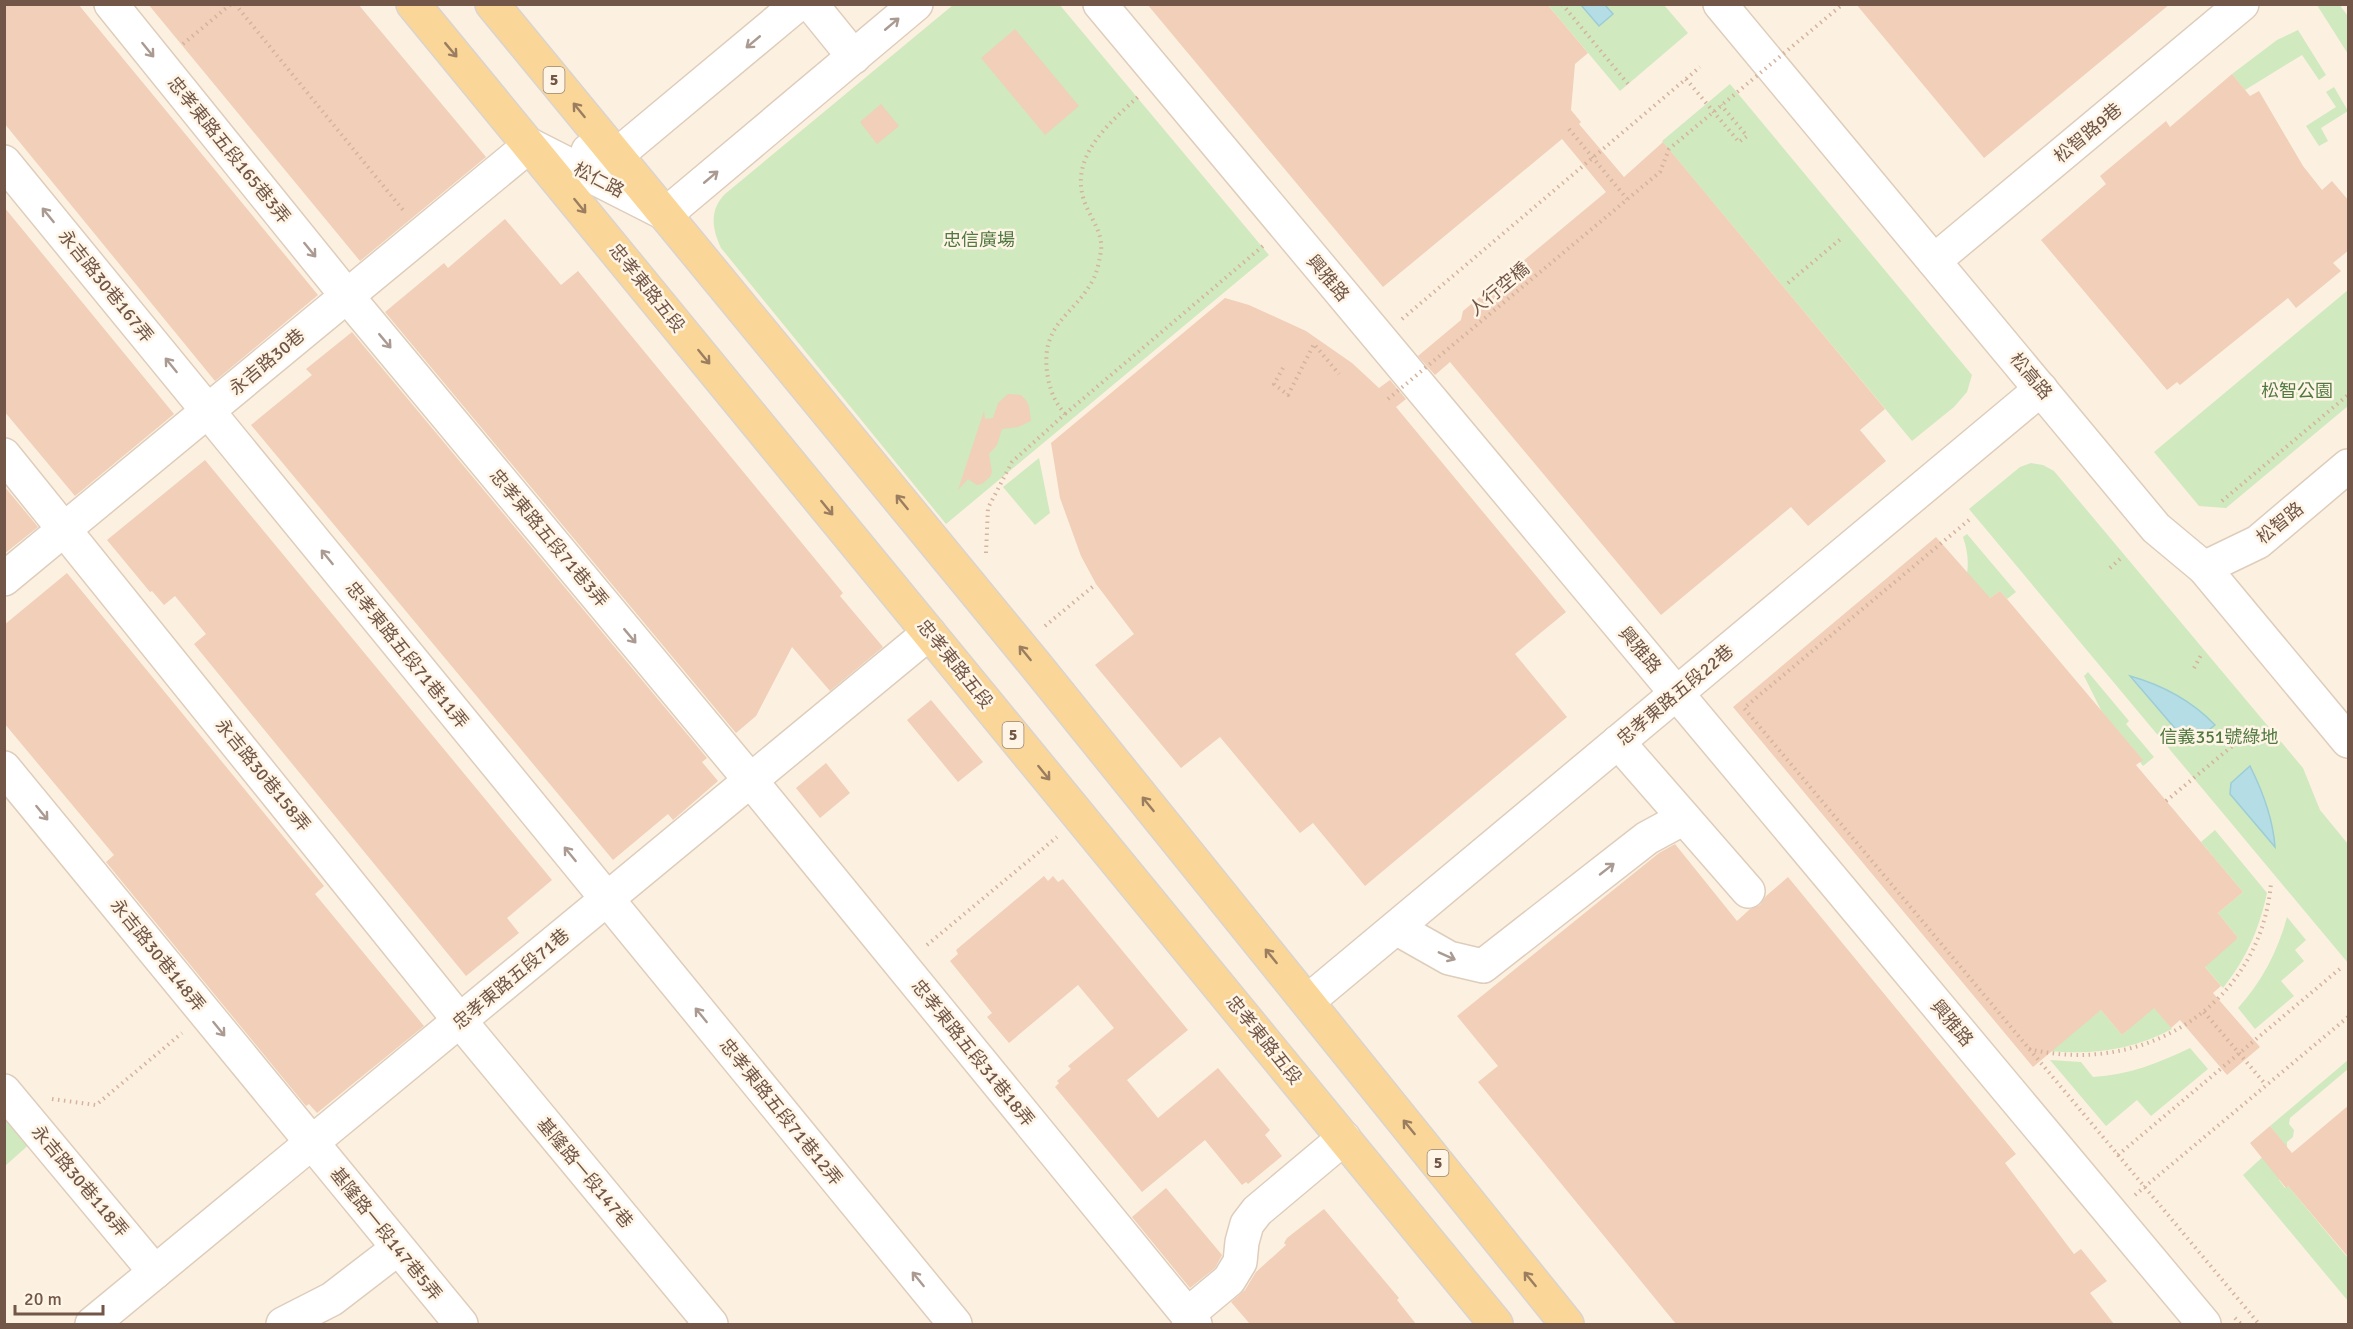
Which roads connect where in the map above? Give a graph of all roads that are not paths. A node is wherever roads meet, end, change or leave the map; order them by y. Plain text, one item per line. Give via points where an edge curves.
1 (111, 4) edge
2 (492, 4) edge
3 (798, 4) edge
4 (811, 4) edge
5 (916, 4) edge
6 (1100, 4) edge
7 (1720, 4) edge
8 (2242, 4) edge
9 (414, 5) edge
10 (854, 57) junction
11 (530, 145) junction
12 (617, 155) junction
13 (4, 162) edge
14 (666, 214) junction
15 (1934, 261) junction
16 (347, 296) junction
17 (2042, 389) junction
18 (208, 411) junction
19 (4, 455) edge
20 (2349, 466) edge
21 (65, 529) junction
22 (2204, 568) junction
23 (4, 579) edge
24 (929, 633) junction
25 (1676, 693) junction
26 (2349, 741) edge
27 (1618, 742) junction
28 (4, 768) edge
29 (751, 781) junction
30 (1684, 818) junction
31 (1748, 891) dead end
32 (607, 900) junction
33 (1396, 928) junction
34 (1308, 1001) junction
35 (460, 1021) junction
36 (14, 1103) edge
37 (1344, 1137) junction
38 (311, 1142) junction
39 (397, 1249) junction
40 (155, 1272) junction
41 (1191, 1320) edge
42 (92, 1324) edge
43 (283, 1324) edge
44 (461, 1324) edge
45 (711, 1324) edge
46 (955, 1324) edge
47 (1496, 1324) edge
48 (1567, 1324) edge
49 (2204, 1324) edge

1 -> 16 street, 忠孝東路五段165巷3弄
12 -> 2 main road, 5
3 -> 12 street, 松仁路
4 - 10 street
10 -> 5 street
6 - 25 street, 興雅路
7 - 15 street, 松高路
8 - 15 street, 松智路9巷
9 -> 11 main road, 忠孝東路五段 / 5
14 -> 10 street
11 - 12 street, 松仁路
11 - 14 street, 松仁路
11 - 16 street, 永吉路30巷
11 -> 24 main road, 忠孝東路五段 / 5
12 - 14 main road, 5
18 -> 13 street, 永吉路30巷167弄
34 -> 14 main road, 5
15 - 17 street, 松高路
16 - 18 street, 永吉路30巷
16 -> 29 street, 忠孝東路五段71巷3弄
17 - 22 street, 松高路 via 2156,528
17 - 25 street, 忠孝東路五段22巷
18 - 21 street, 永吉路30巷
32 -> 18 street, 忠孝東路五段71巷11弄
19 - 21 street, 永吉路30巷158弄
20 - 22 street, 松智路 via 2258,542
21 - 23 street, 永吉路30巷
21 - 35 street, 永吉路30巷158弄
22 - 26 street, 松高路
24 - 29 street, 忠孝東路五段71巷
24 -> 37 main road, 忠孝東路五段 / 5
25 - 27 street, 忠孝東路五段22巷
25 - 49 street, 興雅路
27 - 30 street
27 - 33 street, 忠孝東路五段22巷
28 -> 38 street, 永吉路30巷148弄
29 - 32 street, 忠孝東路五段71巷
29 - 41 street, 忠孝東路五段31巷18弄
30 - 31 street
33 -> 30 street via 1449,958 1483,966 1647,838
32 - 35 street, 忠孝東路五段71巷
46 -> 32 street, 忠孝東路五段71巷12弄
33 - 34 street, 忠孝東路五段22巷
48 -> 34 main road, 5
35 - 38 street, 忠孝東路五段71巷
35 - 45 street, 基隆路一段147巷
36 - 40 street, 永吉路30巷118弄
37 - 41 street via 1257,1211 1247,1224 1240,1262
37 - 47 main road, 忠孝東路五段 / 5
38 - 39 street, 基隆路一段147巷5弄
38 - 40 street, 忠孝東路五段71巷
39 - 43 street via 332,1299
39 - 44 street, 基隆路一段147巷5弄
40 - 42 street, 忠孝東路五段71巷

